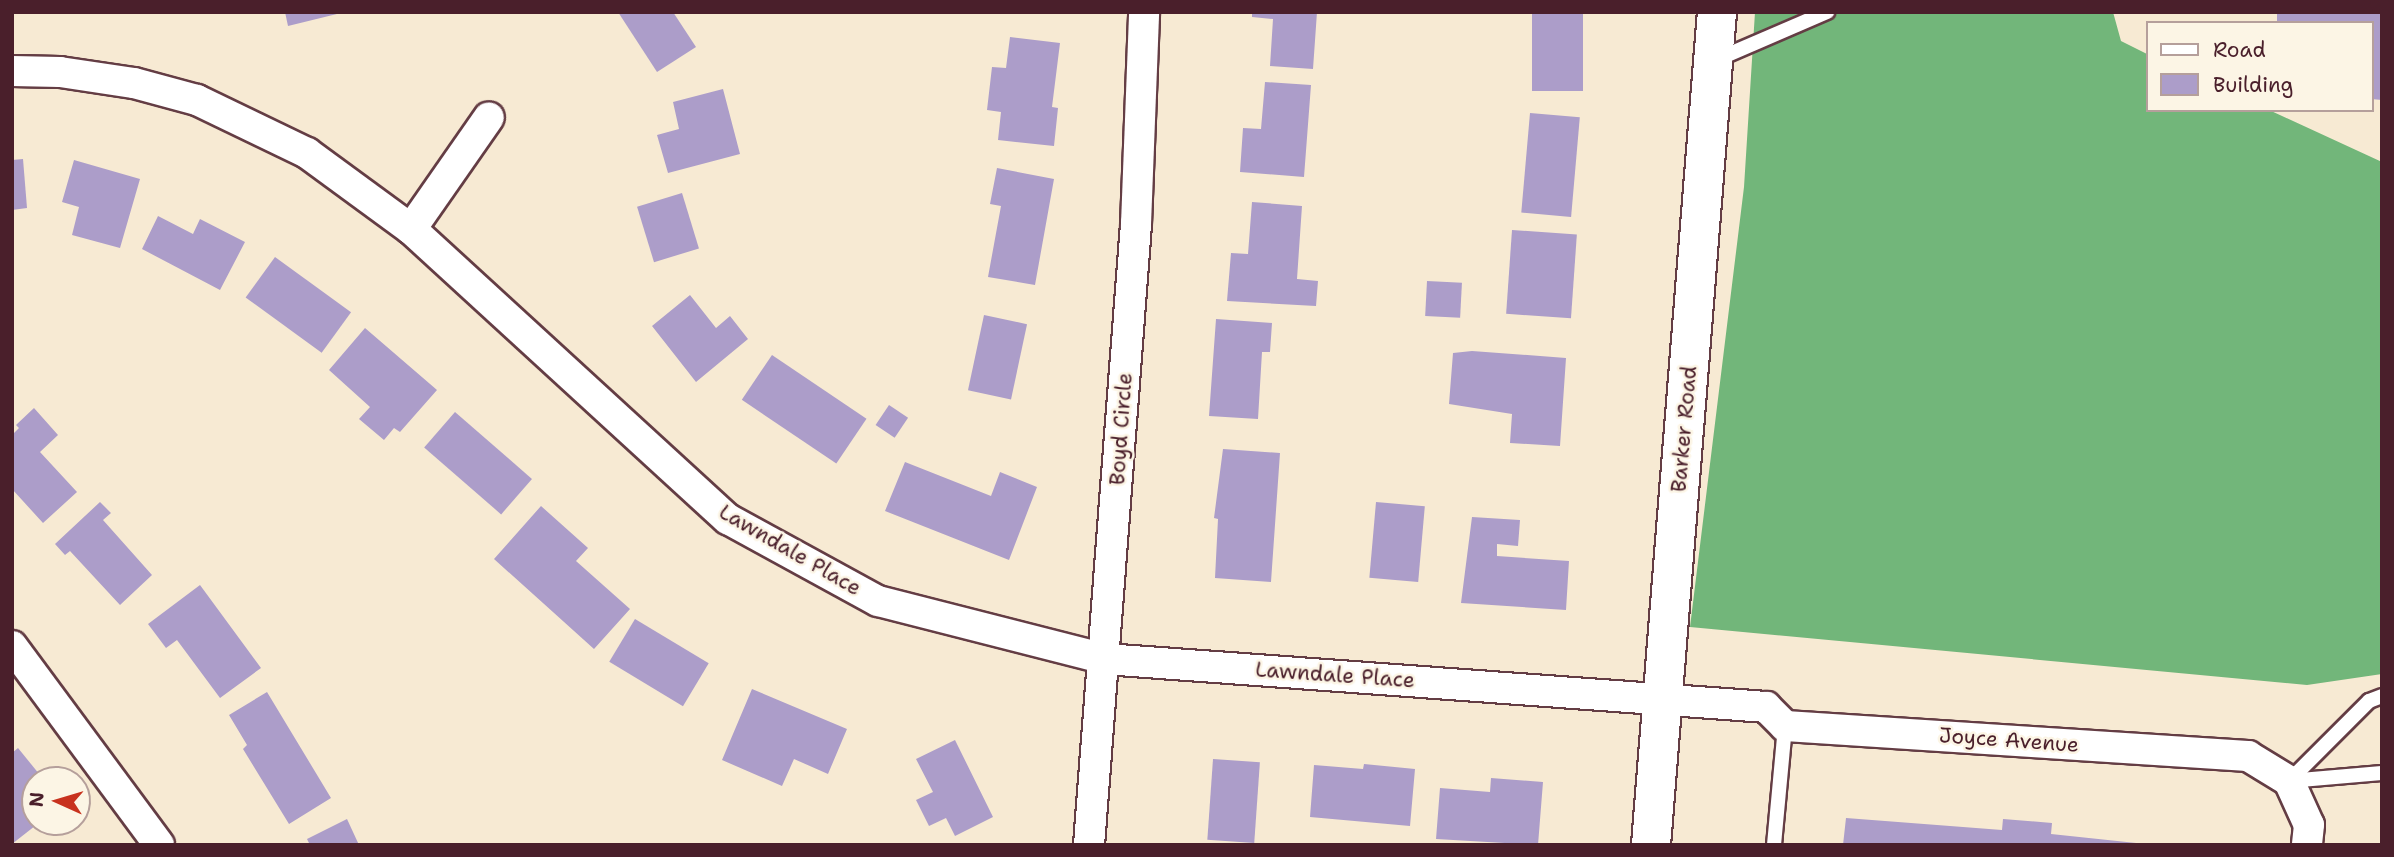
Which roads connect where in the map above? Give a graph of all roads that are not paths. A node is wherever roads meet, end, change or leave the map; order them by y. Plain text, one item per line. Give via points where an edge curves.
1 (1144, 12) edge
2 (1717, 12) edge
3 (1827, 12) edge
4 (1713, 61) junction
5 (12, 72) edge
6 (489, 117) dead end
7 (411, 229) junction
8 (12, 646) edge
9 (1105, 659) junction
10 (2382, 696) edge
11 (1662, 698) junction
12 (1784, 726) junction
13 (2382, 773) edge
14 (2289, 781) junction
15 (159, 845) edge
16 (1089, 845) edge
17 (1651, 845) edge
18 (1774, 845) edge
19 (2307, 845) edge

1 - 9 street, Boyd Circle via 1136,224
2 - 4 street, Barker Road
3 - 4 lane
4 - 11 street, Barker Road
5 - 7 street, Lawndale Place via 60,72 134,83 197,100 307,153
6 - 7 street
7 - 9 street, Lawndale Place via 728,519 878,601
8 - 15 street
9 - 11 street, Lawndale Place
9 - 16 street, Boyd Circle
10 - 14 lane via 2369,701
11 - 12 street via 1766,707
11 - 17 street, Barker Road
12 - 14 street, Joyce Avenue via 2248,756
12 - 18 lane
13 - 14 lane
14 - 19 street via 2309,825

